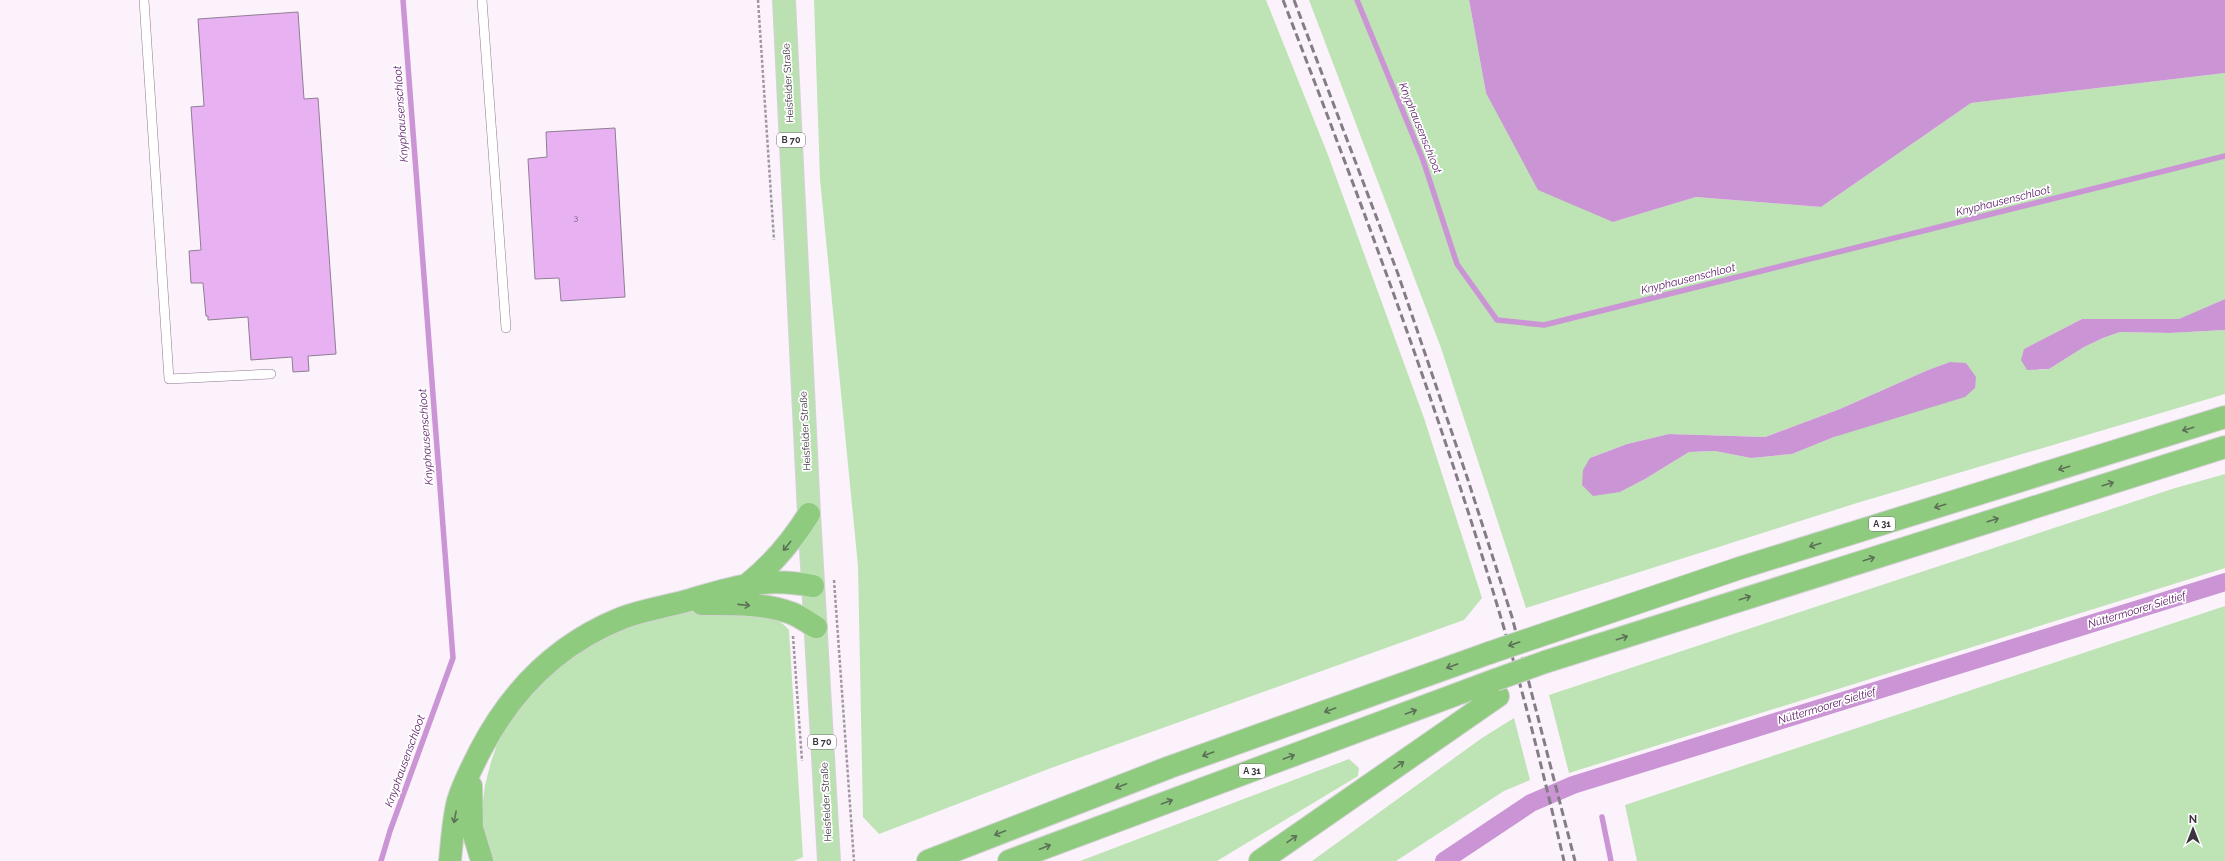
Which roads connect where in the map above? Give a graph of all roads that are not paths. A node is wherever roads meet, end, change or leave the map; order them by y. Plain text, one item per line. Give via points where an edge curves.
1 (144, 0) edge
2 (482, 0) edge
3 (784, 0) edge
4 (506, 328) dead end
5 (271, 374) dead end
6 (2225, 417) edge
7 (2225, 447) edge
8 (809, 514) junction
9 (749, 583) junction
10 (814, 586) junction
11 (677, 603) junction
12 (816, 627) junction
13 (1497, 688) junction
14 (472, 767) junction
15 (450, 861) edge
16 (482, 861) edge
17 (829, 861) edge
18 (928, 861) edge
19 (1009, 861) edge
20 (1260, 861) edge

1 - 5 lane via 168,379
2 - 4 lane
3 - 8 main road, Heisfelder Straße / B 70
6 -> 18 highway, A 31, bridge via 1740,568 1489,653 1170,767
13 -> 7 highway, A 31, bridge via 1519,672 1545,662
8 -> 9 highway via 789,545 770,566
8 - 10 main road, Heisfelder Straße / B 70
9 - 10 highway via 792,582
9 - 11 highway
10 - 12 main road, Heisfelder Straße / B 70
11 -> 12 highway via 771,608 792,613
11 - 14 highway via 607,625 546,664 518,691 500,714
12 - 17 main road, Heisfelder Straße / B 70
19 -> 13 highway, A 31
20 -> 13 highway
14 -> 15 highway via 458,801
14 - 16 highway via 472,828

